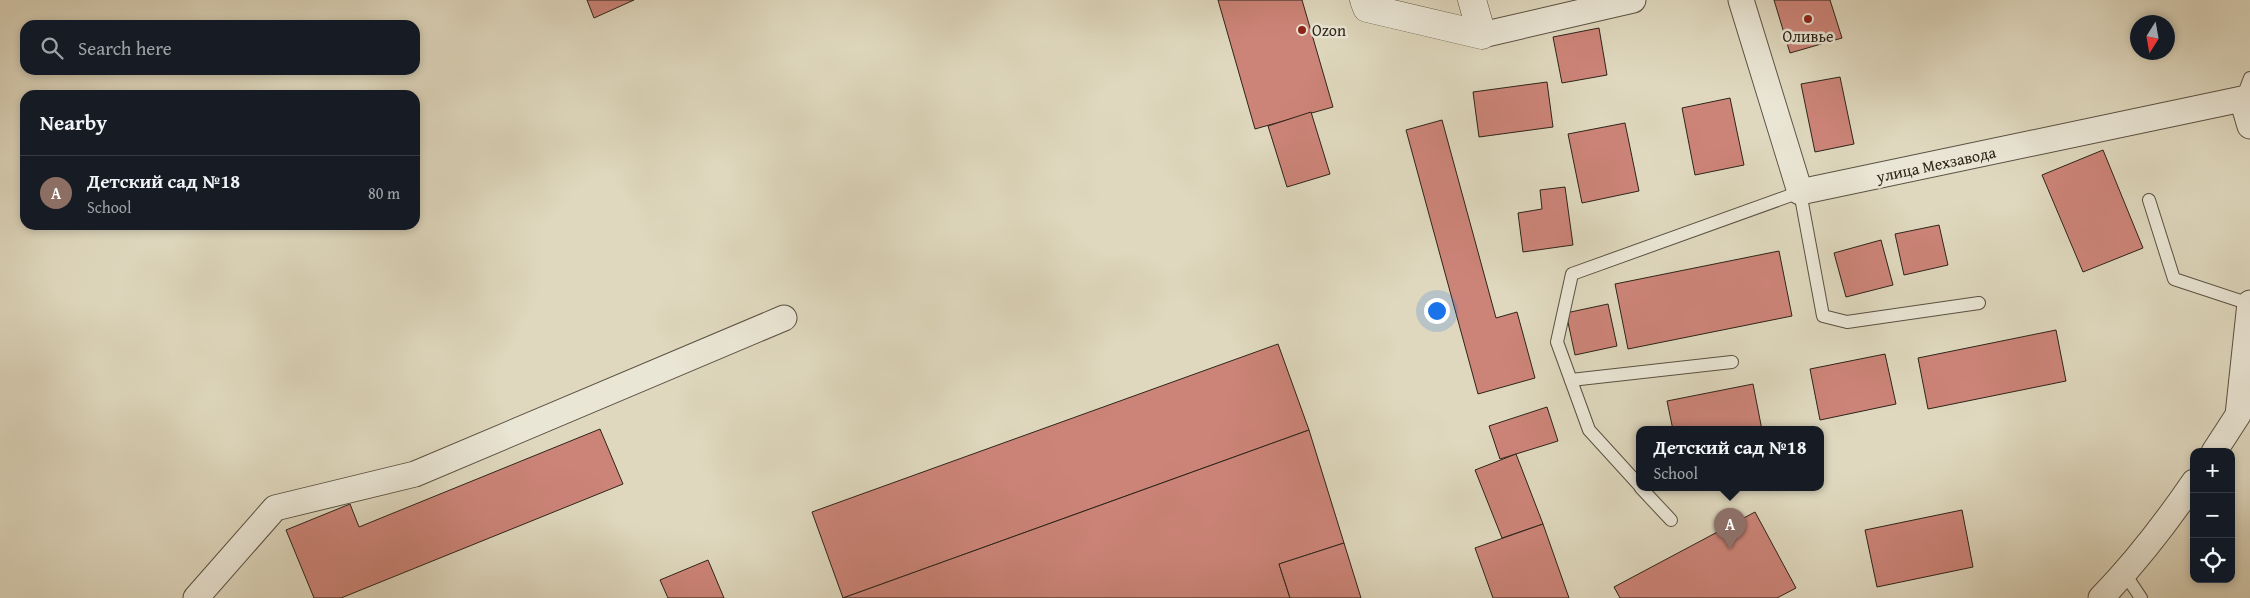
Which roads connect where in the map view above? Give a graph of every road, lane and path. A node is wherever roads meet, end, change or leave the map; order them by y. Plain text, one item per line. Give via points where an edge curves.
1 (1364, 0) edge
2 (1472, 0) edge
3 (1633, 0) edge
4 (1741, 0) edge
5 (1482, 35) junction
6 (2246, 89) edge
7 (2250, 126) edge
8 (1800, 192) junction
9 (2149, 200) dead end
10 (1979, 303) dead end
11 (2250, 303) edge
12 (784, 318) dead end
13 (1732, 362) dead end
14 (1571, 380) junction
15 (2217, 448) edge
16 (1636, 482) edge
17 (2190, 488) edge
18 (1645, 491) edge
19 (1671, 520) dead end
20 (2124, 574) junction
21 (196, 598) edge
22 (2101, 598) edge
23 (2141, 598) edge

1 - 5 street via 1367,8
2 - 5 street
3 - 5 street
4 - 8 street
6 - 7 street, улица Мехзавода
6 - 8 street, улица Мехзавода
8 - 10 lane via 1823,316 1847,322
8 - 14 lane via 1572,274 1557,342
9 - 11 lane via 2174,279
11 - 15 street via 2238,415
12 - 21 street via 415,474 274,508
13 - 14 lane
14 - 16 lane via 1589,430
17 - 20 street
18 - 19 lane
20 - 22 street
20 - 23 lane

